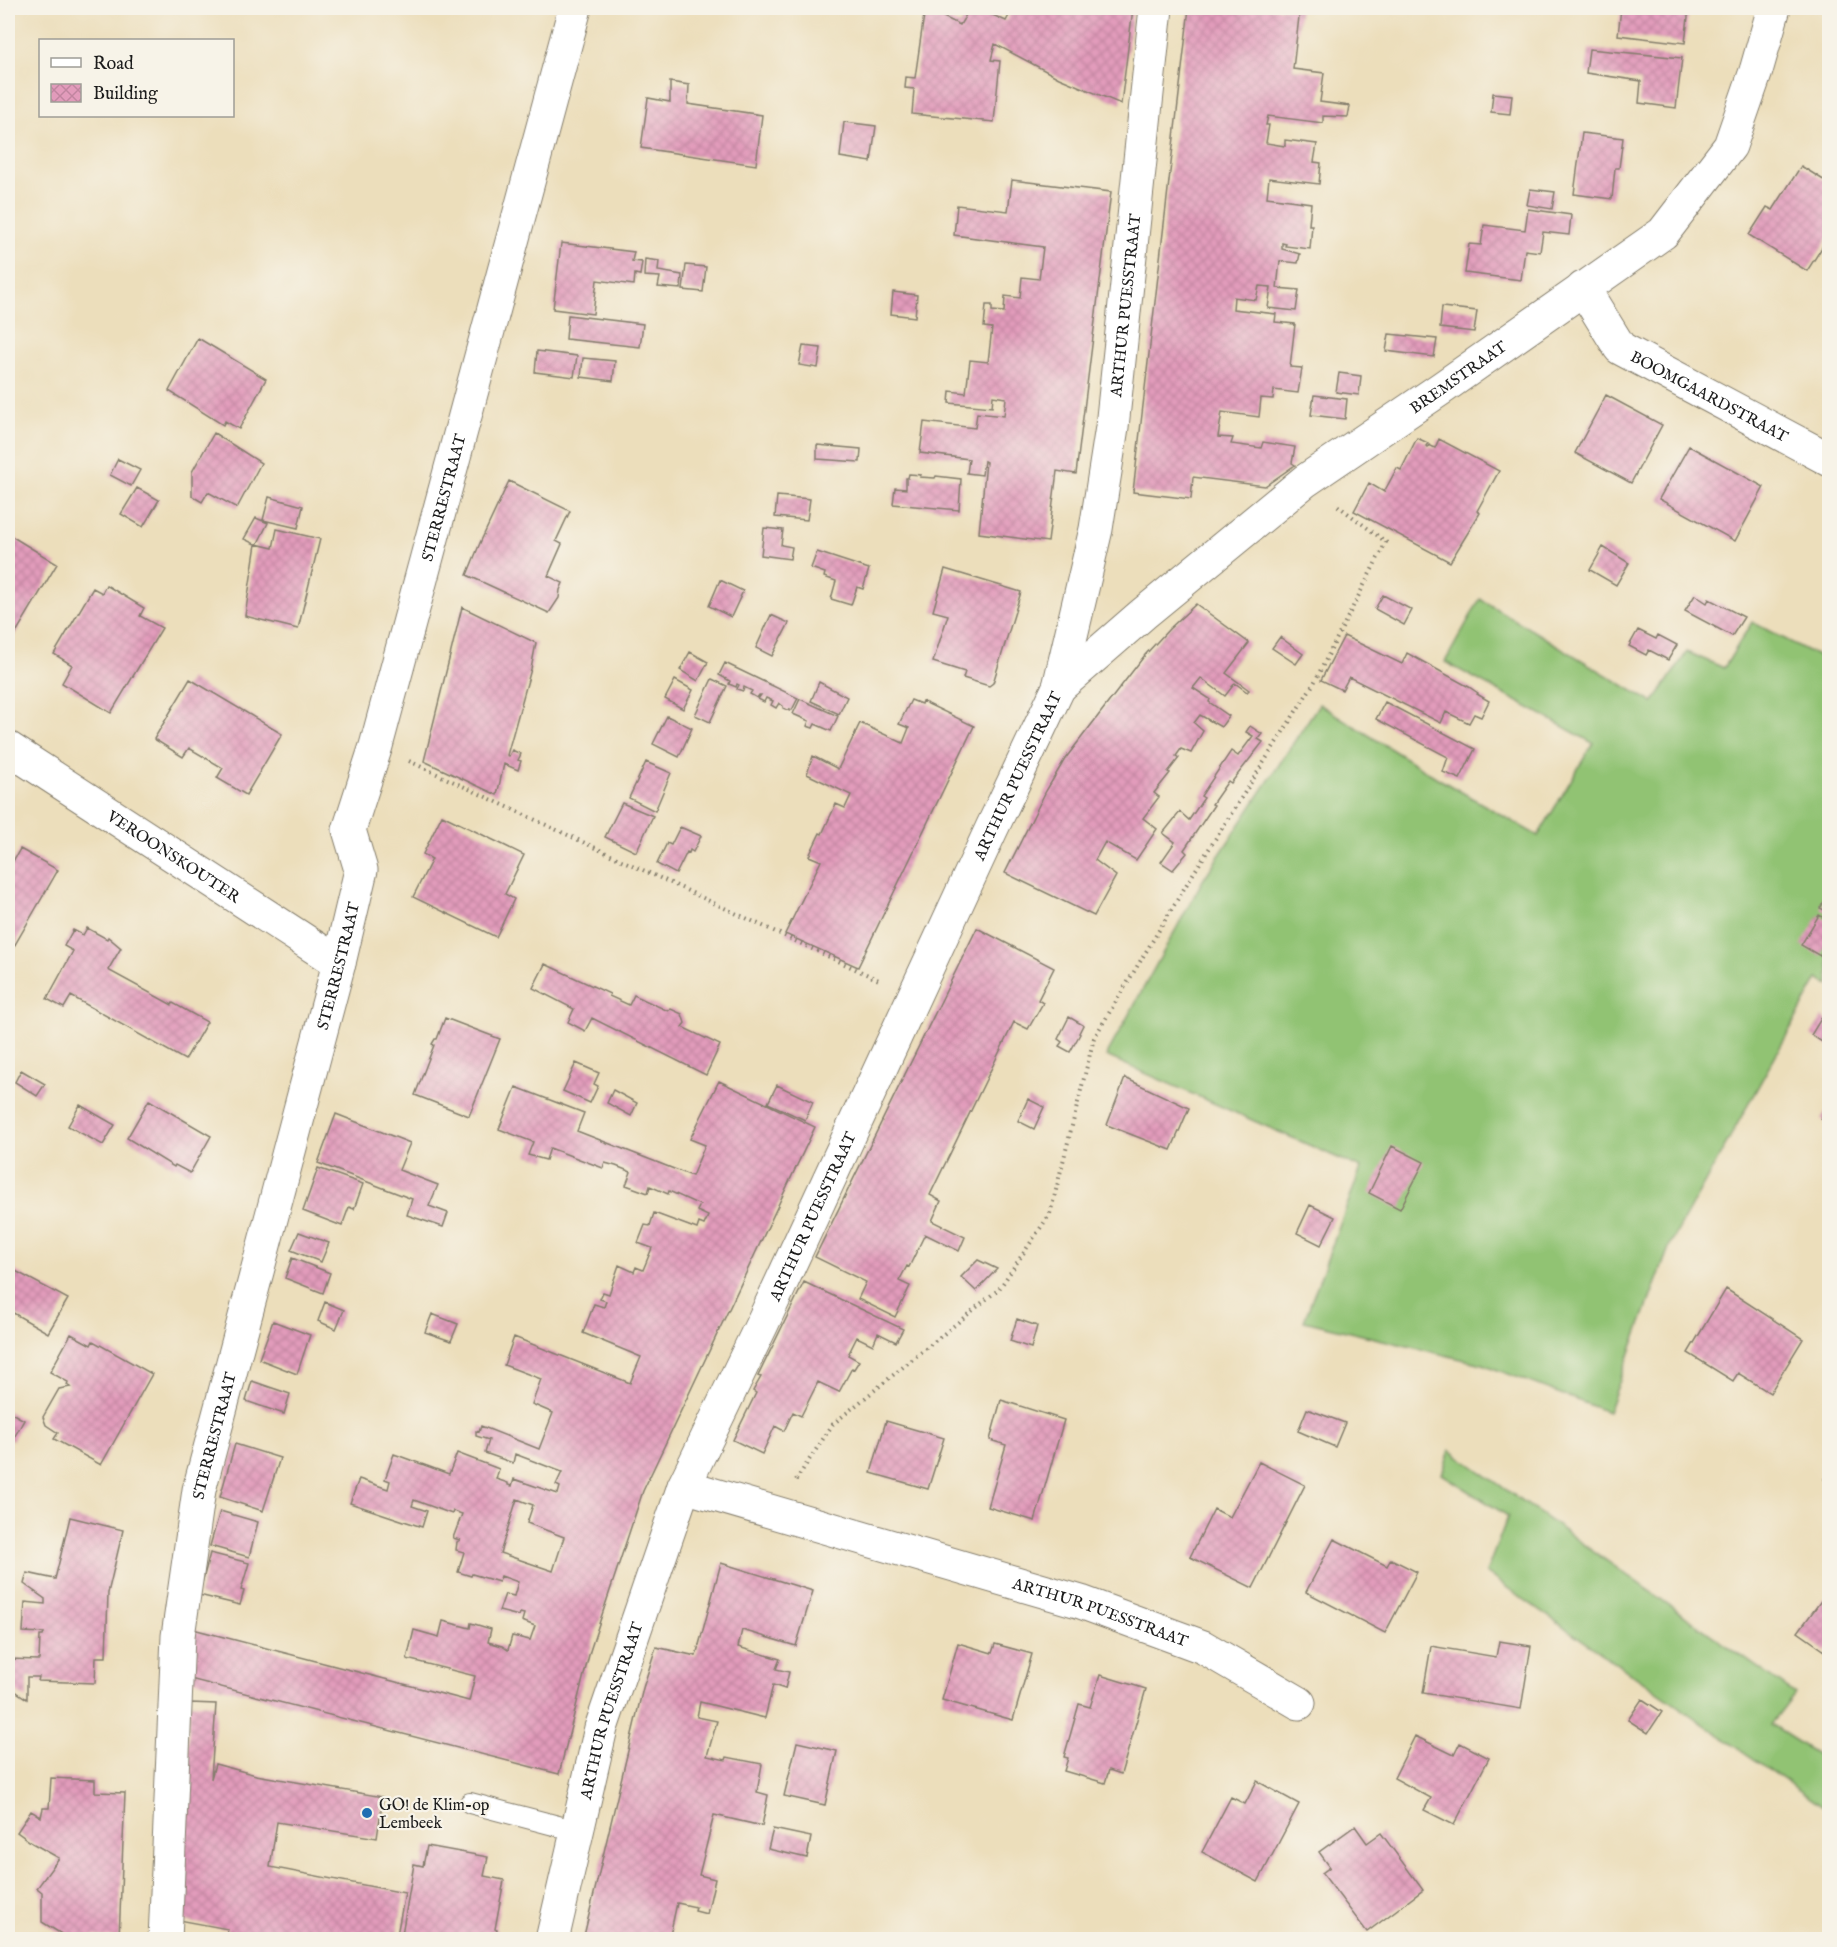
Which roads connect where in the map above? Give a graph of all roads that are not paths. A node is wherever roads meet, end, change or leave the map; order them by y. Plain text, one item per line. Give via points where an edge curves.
1 (575, 8) edge
2 (1156, 8) edge
3 (1774, 8) edge
4 (1583, 288) junction
5 (1830, 460) edge
6 (1059, 687) junction
7 (8, 748) edge
8 (339, 963) junction
9 (684, 1486) junction
10 (1299, 1703) dead end
11 (470, 1803) dead end
12 (577, 1831) junction
13 (165, 1940) edge
14 (552, 1940) edge

1 - 8 street, STERRESTRAAT via 350,830 361,870
2 - 6 street, ARTHUR PUESSTRAAT via 1112,427 1096,529
3 - 4 street, BREMSTRAAT via 1730,146 1663,233
4 - 5 street, BOOMGAARDSTRAAT via 1620,348
4 - 6 street, BREMSTRAAT via 1305,481
6 - 9 street, ARTHUR PUESSTRAAT
7 - 8 street, VEROONSKOUTER
8 - 13 street, STERRESTRAAT via 199,1490 178,1636
9 - 10 street, ARTHUR PUESSTRAAT via 1081,1602 1203,1647
9 - 12 street, ARTHUR PUESSTRAAT via 601,1728
11 - 12 lane
12 - 14 street, ARTHUR PUESSTRAAT

